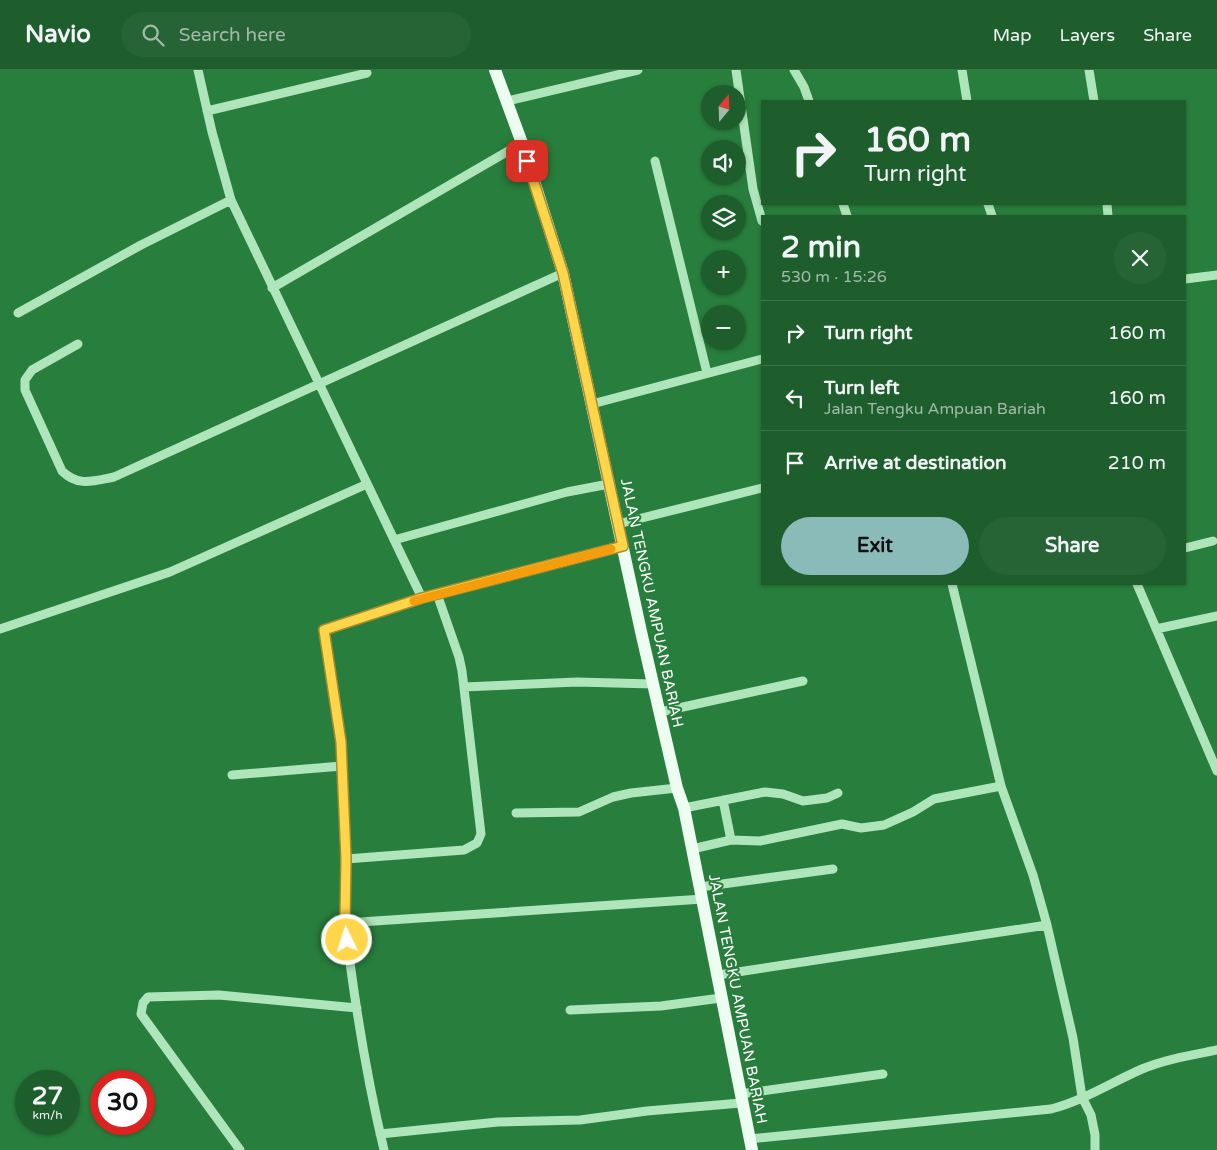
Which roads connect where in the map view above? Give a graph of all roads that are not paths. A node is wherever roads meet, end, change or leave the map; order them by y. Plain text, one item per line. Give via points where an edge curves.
1 (198, 70) edge
2 (495, 70) edge
3 (638, 70) edge
4 (736, 70) edge
5 (794, 70) edge
6 (962, 70) edge
7 (1090, 70) edge
8 (367, 73) dead end
9 (809, 100) edge
10 (967, 100) edge
11 (1094, 100) edge
12 (507, 101) junction
13 (207, 111) junction
14 (522, 144) junction
15 (655, 161) dead end
16 (231, 200) junction
17 (761, 217) edge
18 (563, 273) junction
19 (1217, 275) edge
20 (1186, 279) edge
21 (272, 288) junction
22 (18, 313) dead end
23 (78, 344) dead end
24 (761, 359) edge
25 (707, 373) junction
26 (319, 384) junction
27 (592, 404) junction
28 (367, 484) junction
29 (609, 484) junction
30 (761, 488) edge
31 (618, 524) junction
32 (394, 540) junction
33 (1213, 541) dead end
34 (623, 546) junction
35 (1186, 548) edge
36 (952, 585) edge
37 (1137, 585) edge
38 (437, 594) junction
39 (422, 598) junction
40 (1217, 616) edge
41 (0, 629) edge
42 (1156, 629) junction
43 (803, 681) dead end
44 (653, 684) junction
45 (464, 687) junction
46 (660, 712) junction
47 (342, 766) junction
48 (1217, 769) edge
49 (232, 775) dead end
50 (1001, 786) junction
51 (677, 788) junction
52 (838, 793) dead end
53 (723, 800) junction
54 (684, 808) junction
55 (516, 813) dead end
56 (731, 840) junction
57 (692, 849) junction
58 (346, 858) junction
59 (833, 869) dead end
60 (702, 893) junction
61 (345, 923) junction
62 (1048, 925) junction
63 (718, 975) junction
64 (721, 998) junction
65 (357, 1008) junction
66 (570, 1010) dead end
67 (1217, 1050) edge
68 (883, 1074) dead end
69 (1082, 1097) junction
70 (741, 1098) junction
71 (380, 1134) junction
72 (750, 1144) edge
73 (240, 1150) edge
74 (384, 1150) edge
75 (1095, 1150) edge

1 - 13 street
2 - 12 main road, JALAN TENGKU AMPUAN BARIAH
3 - 12 street
4 - 17 street via 753,189
5 - 9 street
6 - 10 street
7 - 11 street
8 - 13 street
12 - 14 main road, JALAN TENGKU AMPUAN BARIAH
13 - 16 street
14 - 18 main road, JALAN TENGKU AMPUAN BARIAH
14 - 21 street
15 - 25 street
16 - 21 street
16 - 22 street
18 - 26 street
18 - 27 main road, JALAN TENGKU AMPUAN BARIAH
19 - 20 street
21 - 26 street
23 - 26 street via 32,370 25,380 25,390 62,471 70,479 86,482 114,477
24 - 25 street
25 - 27 street
26 - 28 street
27 - 29 main road, JALAN TENGKU AMPUAN BARIAH
28 - 32 street
28 - 41 street via 170,572
29 - 31 main road, JALAN TENGKU AMPUAN BARIAH
29 - 32 street via 567,492
30 - 31 street
31 - 34 main road, JALAN TENGKU AMPUAN BARIAH
32 - 39 street
33 - 35 street
34 - 38 street
34 - 44 main road, JALAN TENGKU AMPUAN BARIAH
36 - 50 street
37 - 42 street
38 - 39 street
38 - 45 street via 459,657
39 - 47 street via 324,630
40 - 42 street
42 - 48 street
43 - 46 street
44 - 45 street via 577,682
44 - 46 main road, JALAN TENGKU AMPUAN BARIAH
45 - 58 street via 480,834 477,843 464,850
46 - 51 main road, JALAN TENGKU AMPUAN BARIAH
47 - 49 street
47 - 58 street
50 - 56 street via 934,799 884,825 861,828 842,824 760,841
50 - 62 street
51 - 54 main road, JALAN TENGKU AMPUAN BARIAH
51 - 55 street via 613,797 579,812
52 - 53 street via 803,801 764,792
53 - 54 street
53 - 56 street
54 - 57 main road, JALAN TENGKU AMPUAN BARIAH
56 - 57 street
57 - 60 main road, JALAN TENGKU AMPUAN BARIAH
58 - 61 street
59 - 60 street
60 - 61 street
60 - 63 main road, JALAN TENGKU AMPUAN BARIAH
61 - 65 street
62 - 63 street
62 - 69 street via 1073,1038
63 - 64 main road, JALAN TENGKU AMPUAN BARIAH
64 - 66 street via 661,1006
64 - 70 main road, JALAN TENGKU AMPUAN BARIAH
65 - 71 street
65 - 73 street via 219,995 148,997 143,1003 141,1014
67 - 69 street via 1152,1066
68 - 70 street
69 - 72 street via 1069,1105 1051,1109
69 - 75 street via 1091,1114
70 - 71 street via 580,1120 498,1122
70 - 72 main road, JALAN TENGKU AMPUAN BARIAH
71 - 74 street

